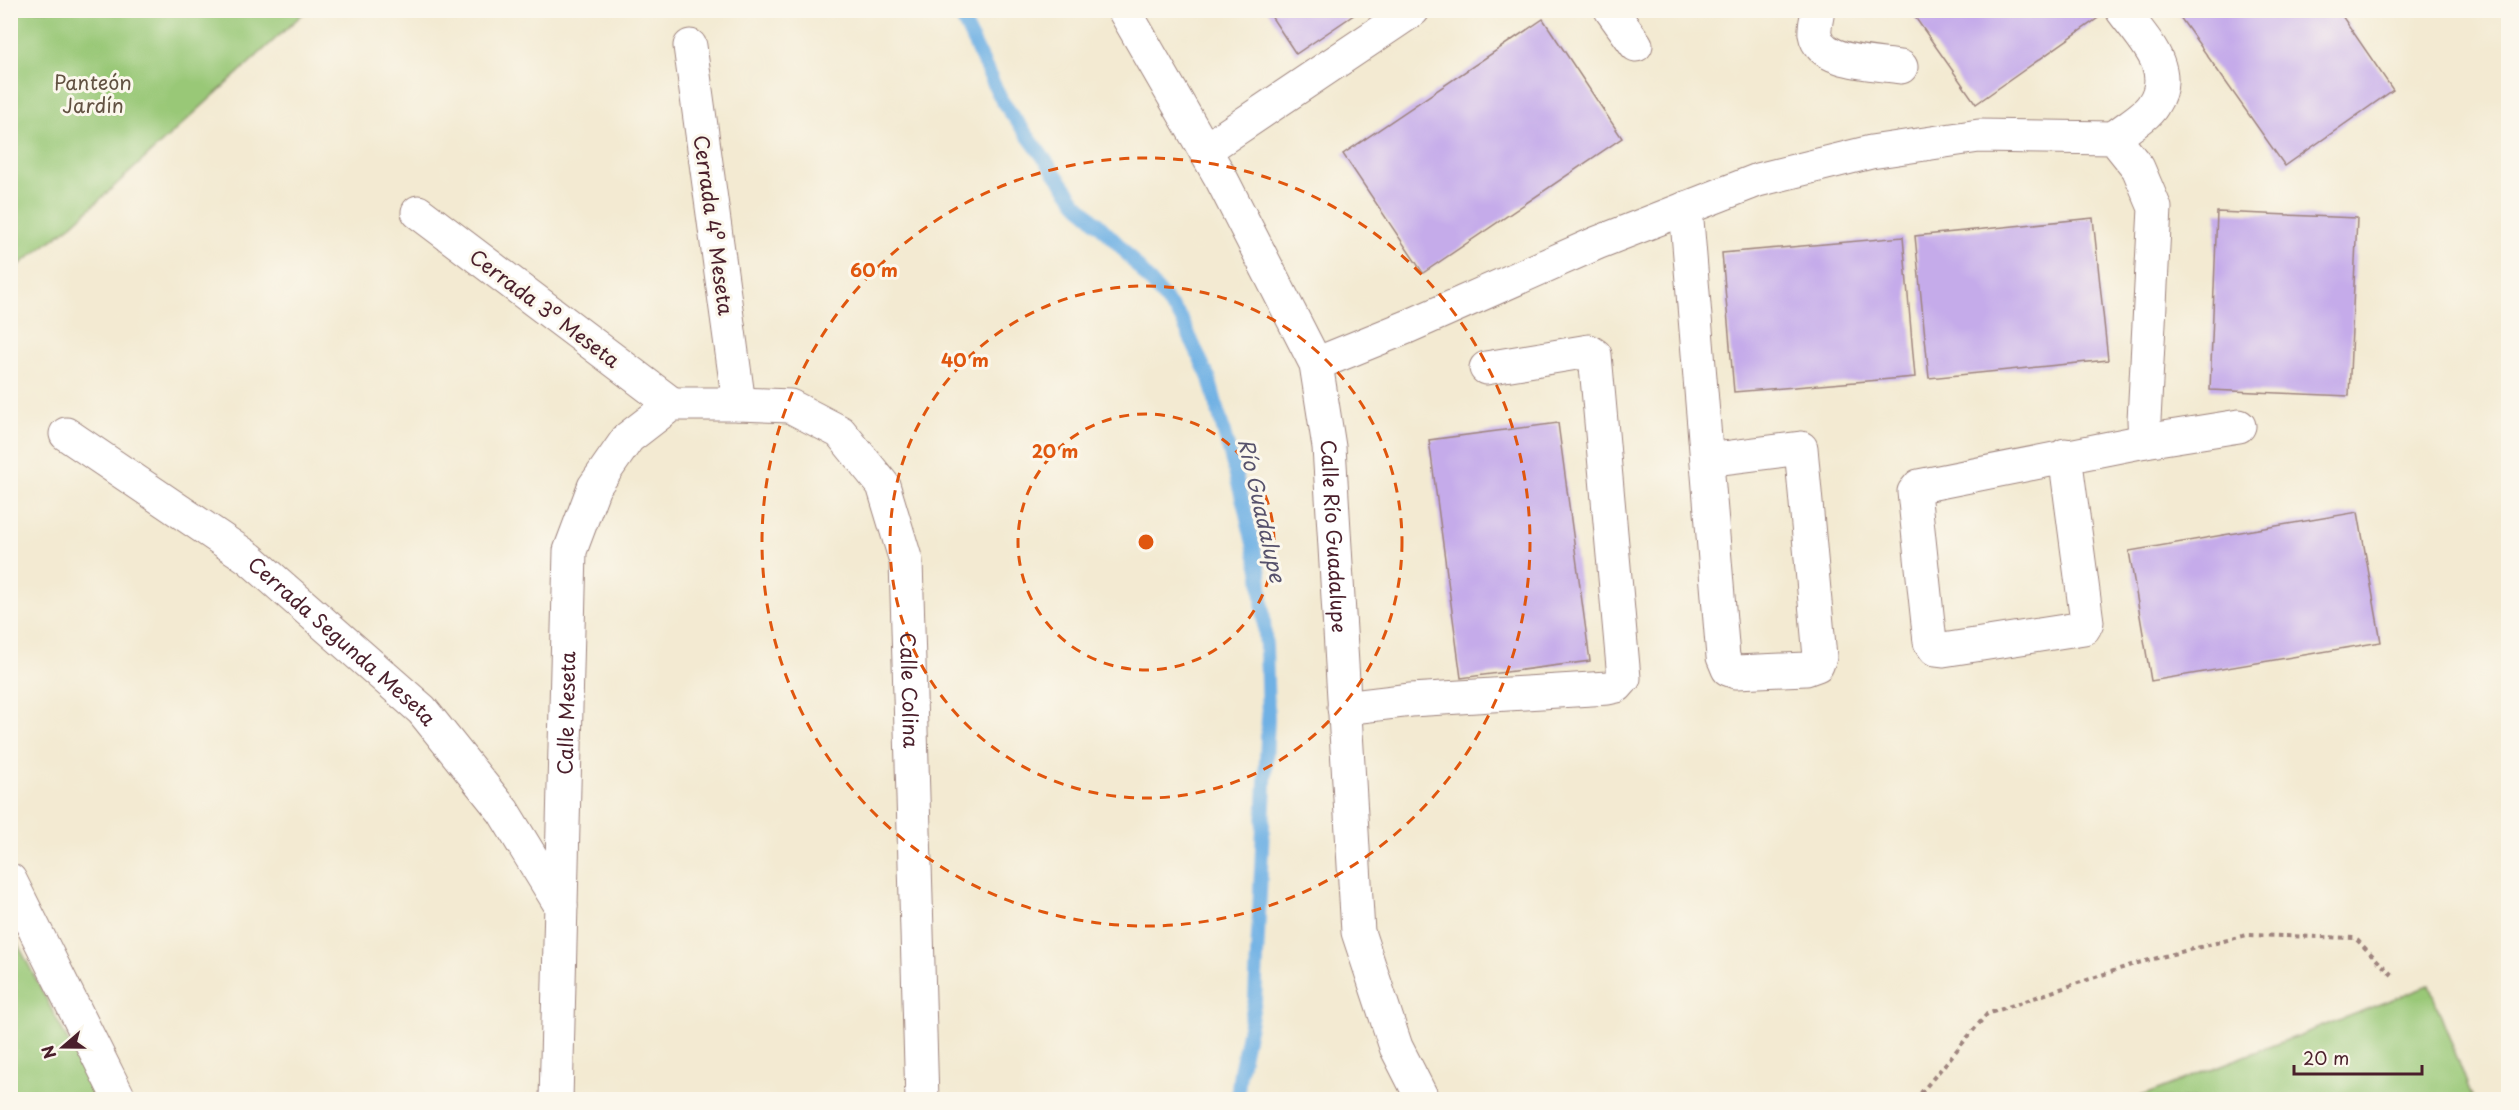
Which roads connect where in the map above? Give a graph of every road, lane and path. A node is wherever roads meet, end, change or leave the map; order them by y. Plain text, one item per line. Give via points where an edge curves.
1 (1124, 10) edge
2 (1413, 10) edge
3 (1611, 10) edge
4 (1818, 10) edge
5 (2122, 10) edge
6 (1636, 45) dead end
7 (690, 46) dead end
8 (1901, 67) dead end
9 (2114, 138) junction
10 (1205, 150) junction
11 (1686, 208) junction
12 (418, 212) dead end
13 (1316, 364) junction
14 (1486, 368) dead end
15 (672, 404) junction
16 (725, 404) junction
17 (2239, 426) dead end
18 (66, 434) dead end
19 (2145, 441) junction
20 (2064, 455) junction
21 (1707, 460) junction
22 (1344, 708) junction
23 (10, 880) edge
24 (561, 906) junction
25 (2394, 977) dead end
26 (120, 1100) edge
27 (556, 1100) edge
28 (922, 1100) edge
29 (1423, 1100) edge
30 (1915, 1100) edge

1 - 10 street, Calle Río Guadalupe
2 - 10 street
3 - 6 street
4 - 8 street via 1815,34 1821,48 1833,56
5 - 9 street via 2159,61 2161,84 2153,106
7 - 16 street, Cerrada 4º Meseta
9 - 11 street via 1979,136 1871,152 1758,180
9 - 19 street via 2138,168 2155,208
10 - 13 street, Calle Río Guadalupe
11 - 13 street
11 - 21 street
12 - 15 street, Cerrada 3º Meseta
13 - 22 street, Calle Río Guadalupe via 1329,447
14 - 22 street via 1589,351 1595,355 1624,678 1617,686 1608,688
15 - 16 street
15 - 24 street, Calle Meseta via 628,438 594,487 570,551
16 - 28 street, Calle Colina via 790,406 840,432 883,485 906,561
17 - 19 street
18 - 24 street, Cerrada Segunda Meseta via 249,558 422,710 503,811
19 - 20 street
20 - 20 street via 1928,483 1914,492 1930,642 1935,649 2084,628 2087,622
21 - 21 street via 1801,448 1820,657 1817,665 1748,672 1728,669 1723,657
22 - 29 street, Calle Río Guadalupe via 1358,932 1396,1047
23 - 26 street
24 - 27 street, Calle Meseta
25 - 30 path via 2355,938 2247,935 2134,964 1987,1014

